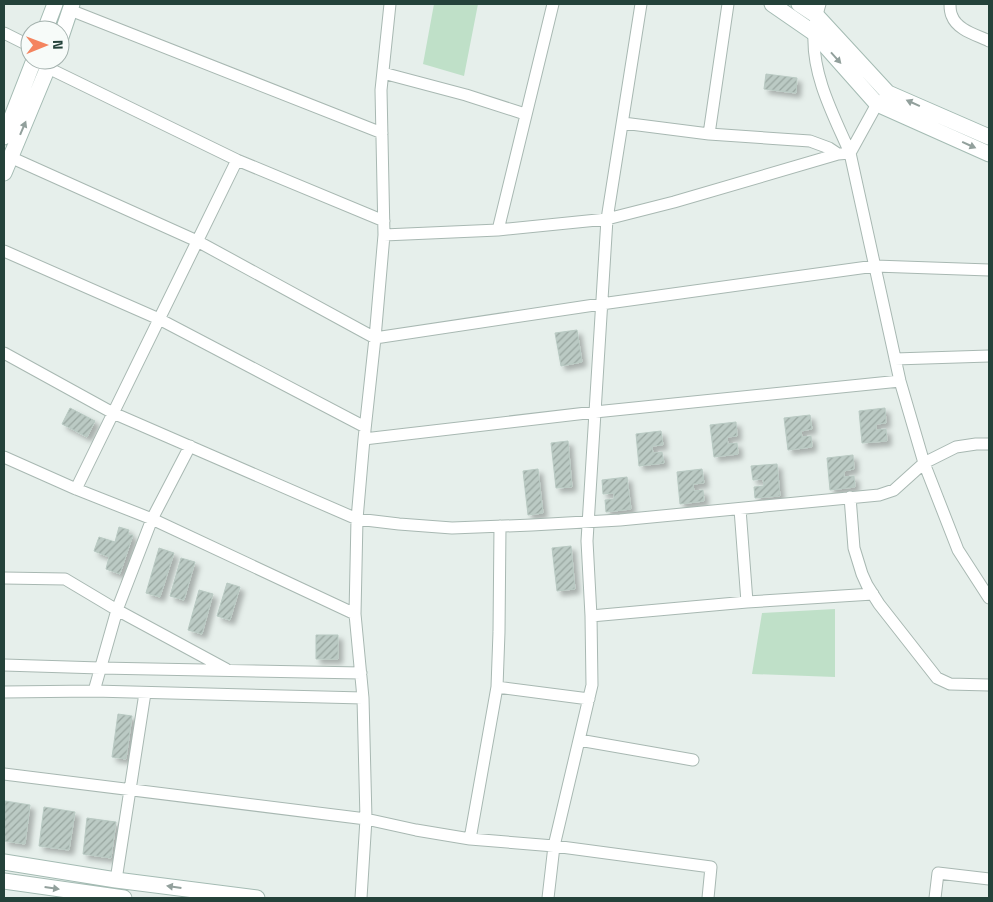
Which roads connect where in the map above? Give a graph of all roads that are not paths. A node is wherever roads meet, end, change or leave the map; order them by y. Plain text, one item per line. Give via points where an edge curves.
1 (55, 4) edge
2 (552, 4) edge
3 (641, 4) edge
4 (728, 4) edge
5 (772, 4) edge
6 (799, 4) edge
7 (950, 4) edge
8 (386, 5) edge
9 (71, 7) edge
10 (818, 10) edge
11 (49, 20) edge
12 (67, 20) edge
13 (814, 33) junction
14 (4, 34) edge
15 (20, 41) edge
16 (989, 41) edge
17 (30, 70) edge
18 (47, 70) edge
19 (62, 70) edge
20 (383, 74) junction
21 (888, 93) junction
22 (877, 104) junction
23 (525, 114) junction
24 (623, 123) junction
25 (382, 133) junction
26 (709, 134) junction
27 (4, 137) edge
28 (989, 137) edge
29 (850, 153) junction
30 (838, 154) junction
31 (989, 154) edge
32 (10, 157) junction
33 (237, 160) junction
34 (4, 173) edge
35 (607, 219) junction
36 (384, 221) junction
37 (498, 230) junction
38 (384, 235) junction
39 (197, 241) junction
40 (4, 251) edge
41 (875, 266) junction
42 (989, 270) edge
43 (601, 304) junction
44 (159, 319) junction
45 (375, 338) junction
46 (4, 353) edge
47 (989, 356) edge
48 (895, 359) junction
49 (900, 381) junction
50 (595, 412) junction
51 (113, 413) junction
52 (365, 426) junction
53 (364, 439) junction
54 (989, 444) edge
55 (190, 446) junction
56 (4, 457) edge
57 (924, 463) junction
58 (76, 489) junction
59 (850, 497) junction
60 (740, 509) junction
61 (152, 519) junction
62 (356, 519) junction
63 (588, 522) junction
64 (500, 526) junction
65 (4, 578) edge
66 (873, 594) junction
67 (988, 594) edge
68 (747, 602) junction
69 (117, 610) junction
70 (355, 614) junction
71 (591, 616) junction
72 (4, 665) edge
73 (100, 668) junction
74 (228, 670) junction
75 (361, 673) junction
76 (989, 685) edge
77 (496, 687) junction
78 (94, 691) junction
79 (4, 692) edge
80 (145, 693) junction
81 (363, 698) junction
82 (588, 699) junction
83 (578, 740) junction
84 (694, 760) dead end
85 (4, 774) edge
86 (130, 790) junction
87 (366, 820) junction
88 (470, 839) junction
89 (554, 846) junction
90 (4, 862) edge
91 (989, 879) edge
92 (116, 880) junction
93 (4, 881) edge
94 (124, 898) edge
95 (258, 898) edge
96 (361, 898) edge
97 (548, 898) edge
98 (708, 898) edge
99 (935, 898) edge

1 - 11 street
2 - 23 street
3 - 24 street
4 - 26 street
5 - 13 street
6 - 10 street
7 - 16 street via 956,24
8 - 20 street
9 - 12 street
9 - 25 street
10 - 13 street
10 - 21 street
13 -> 22 street
13 - 29 street via 814,56 824,94
14 - 15 street
17 - 27 street
32 -> 18 street
19 - 33 street
20 - 23 street
20 - 25 street
21 - 22 street
28 -> 21 street
22 - 29 street
22 -> 31 street
23 - 37 street
24 - 26 street
24 - 35 street
25 - 36 street
26 - 30 street via 810,141
29 - 30 street
29 - 41 street
30 - 35 street
32 - 34 street
32 - 39 street
33 - 36 street
33 - 39 street
35 - 37 street
35 - 43 street
36 - 38 street
37 - 38 street
38 - 45 street
39 - 44 street
39 - 45 street
40 - 44 street
41 - 42 street
41 - 43 street
41 - 48 street
43 - 45 street
43 - 50 street
44 - 51 street
44 - 52 street
45 - 52 street
46 - 51 street
47 - 48 street
48 - 49 street
49 - 50 street
49 - 57 street
50 - 53 street
50 - 63 street
51 - 55 street
51 - 58 street
52 - 53 street
53 - 62 street
54 - 57 street via 956,447
55 - 61 street
55 - 62 street
56 - 58 street
57 - 59 street via 894,490 879,495
57 - 67 street via 958,550
58 - 61 street
59 - 60 street
59 - 66 street via 854,548 862,574
60 - 63 street
60 - 68 street
61 - 69 street
61 - 70 street
62 - 64 street via 452,528
62 - 70 street
63 - 64 street
63 - 71 street
64 - 77 street via 500,632
65 - 69 street via 65,579
66 - 68 street
66 - 76 street via 937,678 950,684
68 - 71 street
69 - 73 street
69 - 74 street
70 - 75 street
71 - 82 street via 592,685
72 - 73 street
73 - 74 street
73 - 78 street
74 - 75 street
75 - 81 street
77 - 82 street
77 - 88 street
78 - 79 street
78 - 80 street
80 - 81 street
80 - 86 street
81 - 87 street
82 - 83 street
83 - 84 street
83 - 89 street
85 - 86 street
86 - 87 street
86 - 92 street
87 - 88 street
87 - 96 street
88 - 89 street
89 - 97 street
89 - 98 street via 711,867
90 - 92 street
91 - 99 street via 938,873
95 -> 92 street
93 -> 94 street

